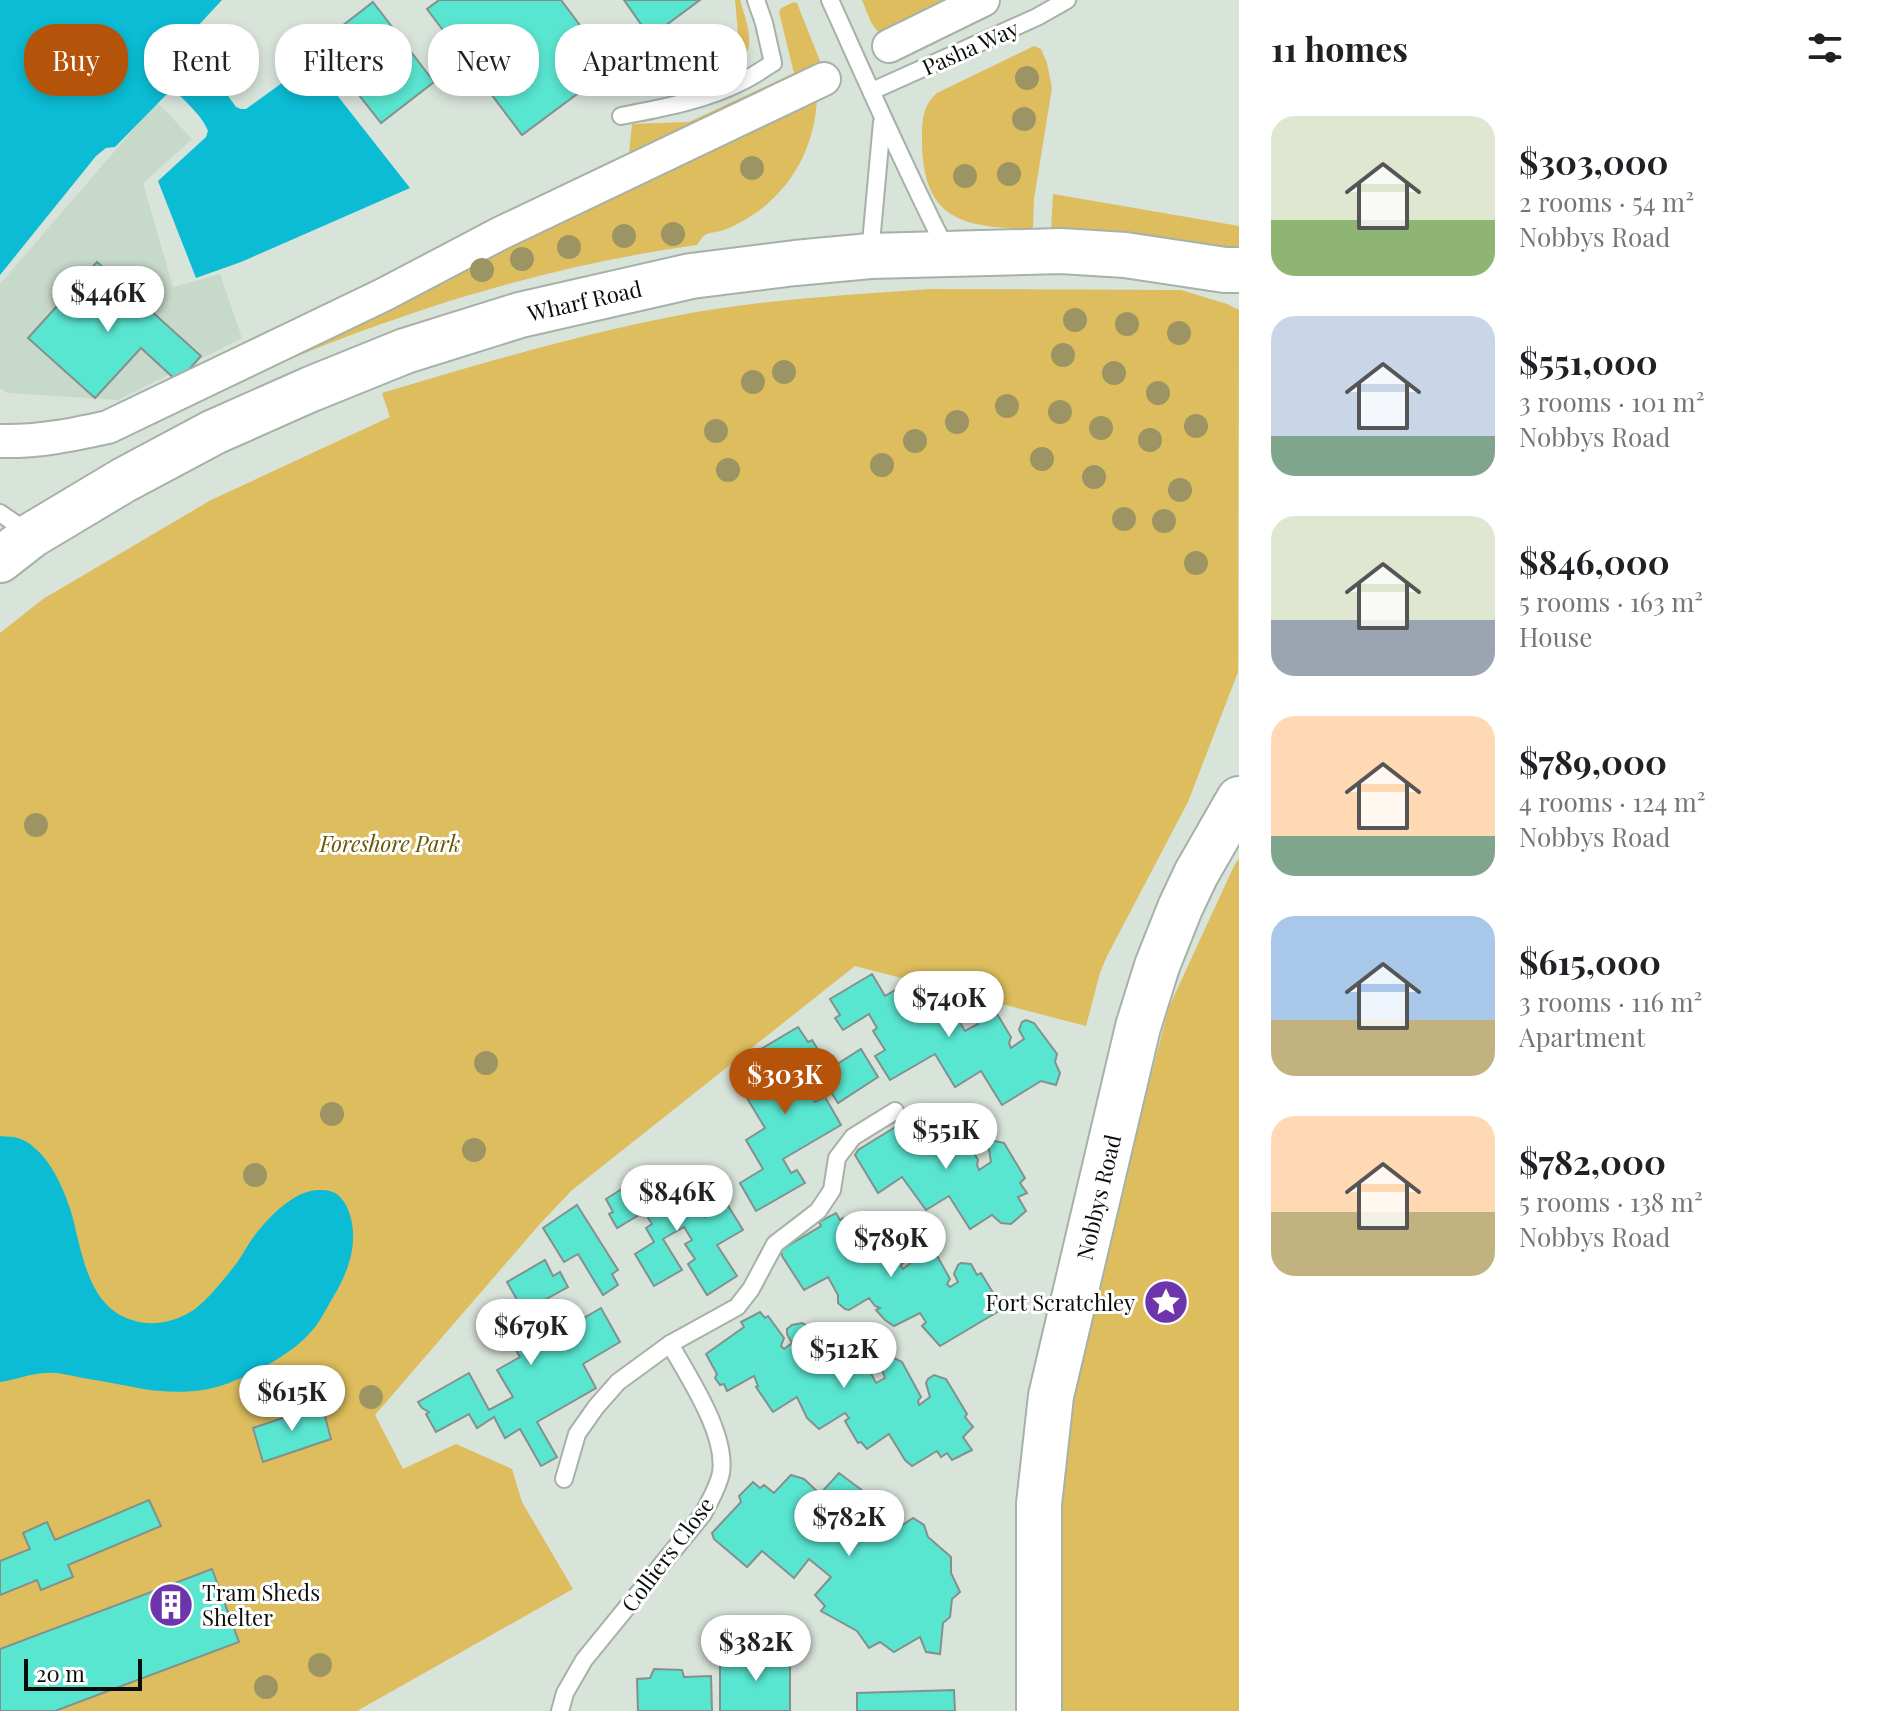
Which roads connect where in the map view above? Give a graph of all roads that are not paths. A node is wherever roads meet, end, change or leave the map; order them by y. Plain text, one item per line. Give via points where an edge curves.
1 (756, 0) edge
2 (830, 0) edge
3 (983, 0) edge
4 (1067, 0) edge
5 (889, 46) dead end
6 (824, 79) dead end
7 (872, 91) junction
8 (621, 116) dead end
9 (882, 119) junction
10 (948, 253) junction
11 (870, 256) junction
12 (1234, 273) edge
13 (0, 441) edge
14 (11, 536) edge
15 (1239, 799) edge
16 (895, 1111) dead end
17 (670, 1344) junction
18 (564, 1479) dead end
19 (560, 1711) edge
20 (1039, 1711) edge

1 - 8 lane via 773,63 710,95
2 - 7 lane
3 - 5 street
4 - 7 lane, Pasha Way
6 - 13 street via 108,427 27,442
7 - 9 lane
9 - 10 lane
9 - 11 lane
10 - 11 street, Wharf Road
10 - 12 street, Wharf Road via 1103,253
11 - 14 street, Wharf Road via 667,281 520,315 405,351 214,432
15 - 20 street, Nobbys Road via 1196,874 1157,966 1054,1381 1039,1487
16 - 17 lane via 853,1137 837,1158 832,1190 818,1211 775,1244 737,1307
17 - 18 lane via 618,1382 596,1407 577,1434
17 - 19 lane, Colliers Close via 708,1411 720,1449 716,1491 584,1660

